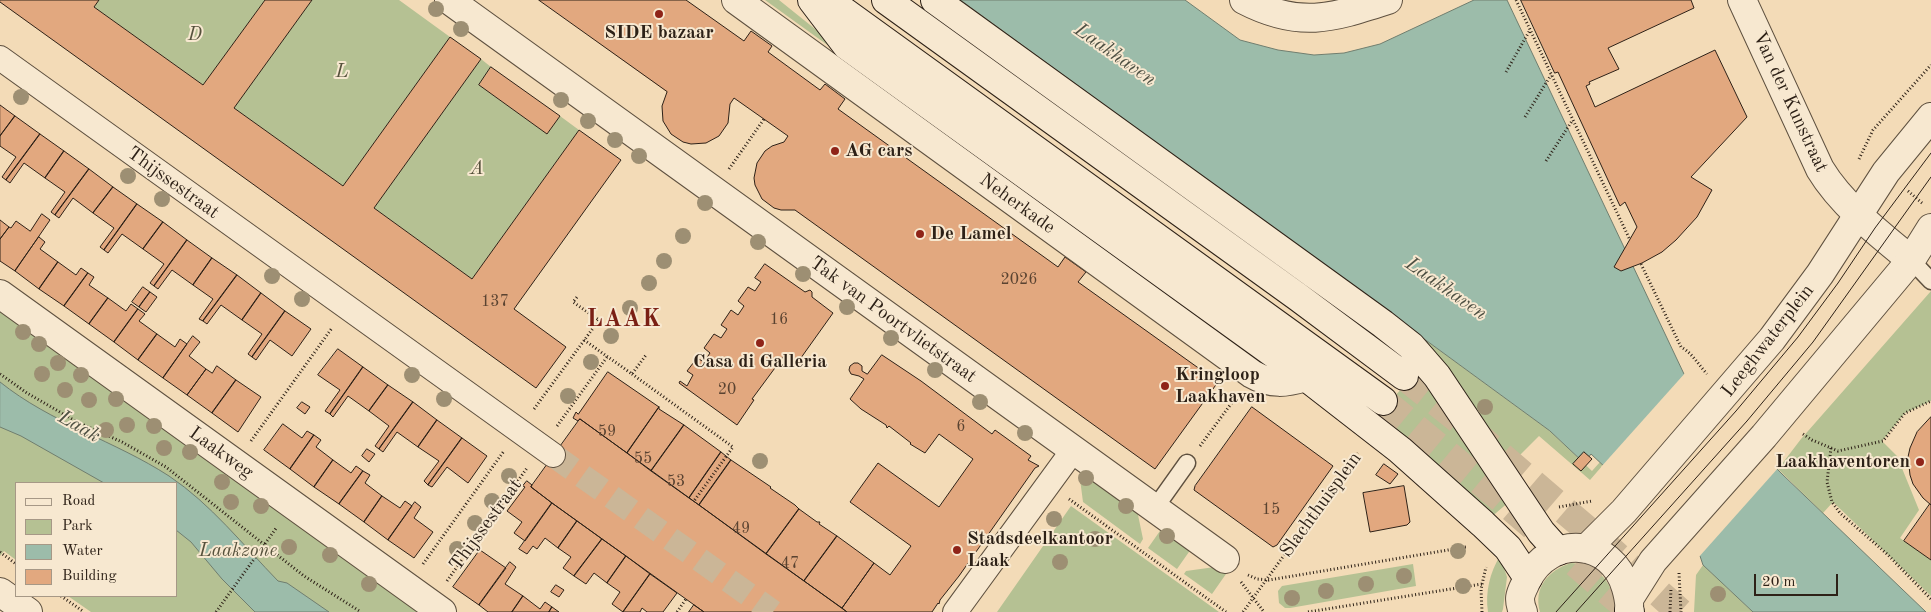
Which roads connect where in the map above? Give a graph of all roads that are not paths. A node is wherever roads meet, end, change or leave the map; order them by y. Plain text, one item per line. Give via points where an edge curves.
1 (449, 0) edge
2 (736, 0) edge
3 (812, 0) edge
4 (828, 0) edge
5 (886, 0) edge
6 (935, 0) edge
7 (1244, 0) edge
8 (1388, 0) edge
9 (1742, 0) edge
10 (0, 58) edge
11 (1931, 117) edge
12 (1858, 214) junction
13 (1931, 228) edge
14 (1911, 260) junction
15 (1931, 281) edge
16 (0, 294) edge
17 (1404, 376) tunnel mouth
18 (1306, 377) junction
19 (1383, 401) tunnel mouth
20 (1074, 449) junction
21 (548, 451) tunnel mouth
22 (1187, 464) road end
23 (1155, 508) junction
24 (1586, 549) junction
25 (1558, 551) junction
26 (1225, 559) road end
27 (0, 592) edge
28 (1521, 601) edge
29 (436, 608) edge
30 (1629, 608) edge
31 (28, 612) edge
32 (955, 612) edge

1 - 20 street, Tak van Poortvlietstraat
2 - 18 street, Neherkade via 1252,374 1280,383
3 - 18 street via 847,46
4 - 19 street
5 - 17 street
6 - 25 street via 1404,340 1437,376 1541,532
7 - 8 street via 1302,19 1341,15
9 - 12 street, Van der Kunstraat via 1820,169 1829,184
10 - 21 street, Thijssestraat
11 - 12 street, Leeghwaterplein via 1886,172
12 - 14 street, Van der Kunstraat
12 - 24 street, Leeghwaterplein via 1797,307 1722,399 1624,511
13 - 14 street
14 - 15 lane
14 - 30 street via 1764,436 1672,557 1647,569
16 - 29 street, Laakweg
18 - 28 street via 1375,430 1494,533 1508,548
20 - 23 street
20 - 32 street
22 - 23 lane
23 - 26 street
24 - 25 street
24 - 30 street via 1602,554 1616,567 1624,582
25 - 28 street via 1541,560
27 - 31 street

